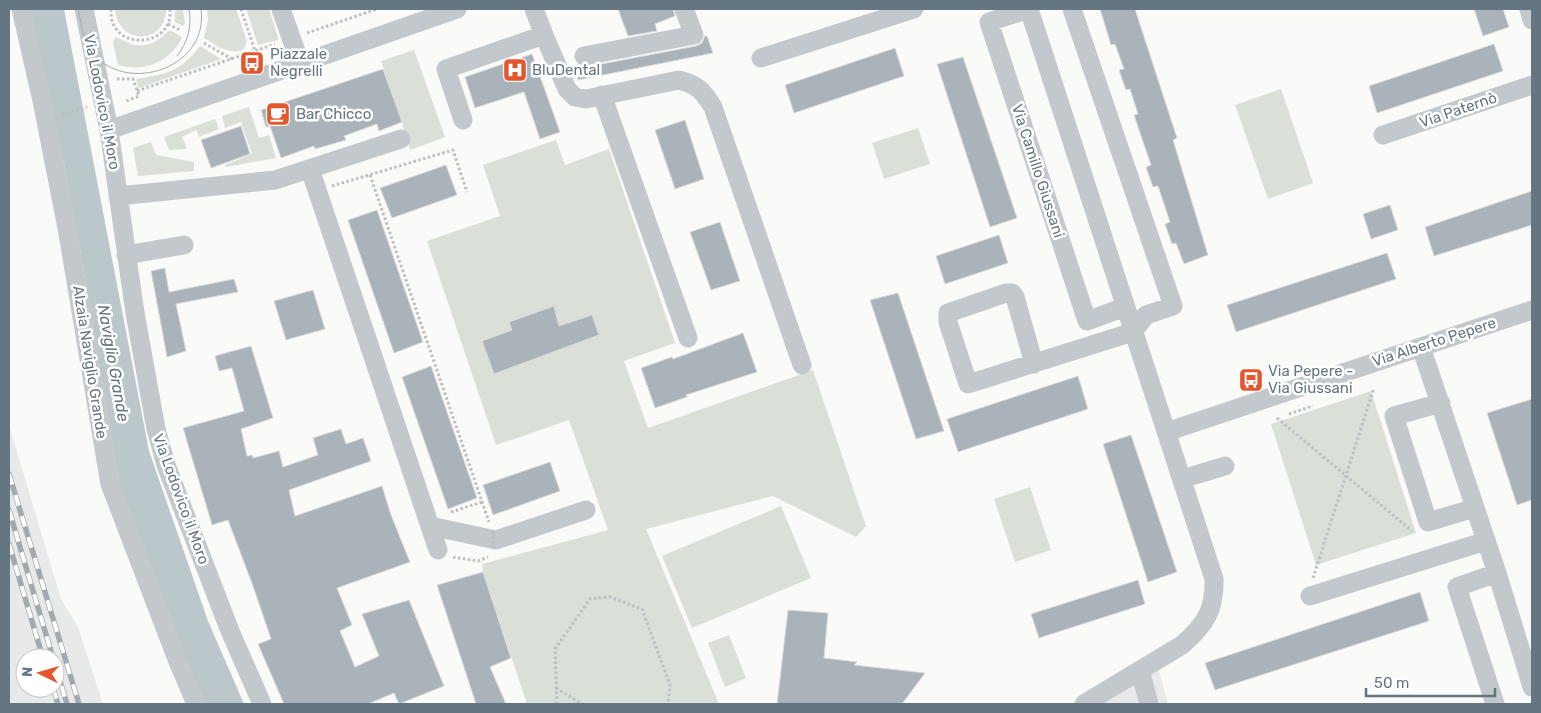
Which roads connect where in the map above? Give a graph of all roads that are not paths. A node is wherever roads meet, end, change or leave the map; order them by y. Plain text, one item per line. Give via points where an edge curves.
1 (21, 9) edge
2 (84, 9) edge
3 (281, 9) edge
4 (457, 9) edge
5 (534, 9) edge
6 (684, 9) edge
7 (914, 9) edge
8 (1029, 9) edge
9 (1072, 9) edge
10 (1528, 9) edge
11 (1532, 20) edge
12 (544, 35) junction
13 (584, 56) dead end
14 (761, 58) dead end
15 (300, 63) junction
16 (1532, 85) edge
17 (602, 95) junction
18 (463, 120) dead end
19 (109, 130) junction
20 (1383, 135) dead end
21 (400, 139) dead end
22 (312, 177) junction
23 (118, 196) junction
24 (184, 245) dead end
25 (126, 255) junction
26 (1125, 308) junction
27 (1532, 310) edge
28 (1133, 332) junction
29 (688, 338) dead end
30 (1421, 346) junction
31 (1034, 364) junction
32 (802, 365) dead end
33 (1441, 403) junction
34 (1166, 432) junction
35 (1226, 466) dead end
36 (1182, 479) junction
37 (1475, 508) junction
38 (586, 510) dead end
39 (430, 526) junction
40 (1486, 541) junction
41 (438, 550) road end
42 (1497, 573) junction
43 (1311, 589) road end
44 (1140, 670) junction
45 (1531, 677) edge
46 (1088, 703) edge
47 (196, 704) edge
48 (262, 704) edge
49 (1149, 704) edge
50 (1495, 704) edge

1 - 47 street, Alzaia Naviglio Grande via 67,228 110,484
2 - 19 street, Via Lodovico il Moro
3 - 15 street
4 - 15 street
5 - 12 street
6 - 13 street via 694,35
7 - 14 street
8 - 26 street, Via Camillo Giussani
8 - 26 street, Via Camillo Giussani via 989,22 1087,320
9 - 28 street via 1173,306 1146,315
10 - 11 street
12 - 17 street via 567,89 575,97 586,99
12 - 18 street via 446,69
15 - 19 street
16 - 20 street, Via Paternò
17 - 29 street
17 - 32 street via 679,80 703,91 713,107
19 - 23 street, Via Lodovico il Moro
21 - 22 street
22 - 23 street
22 - 39 street
23 - 25 street, Via Lodovico il Moro
24 - 25 street
25 - 48 street, Via Lodovico il Moro via 150,404 166,465
26 - 28 street, Via Camillo Giussani
27 - 30 street, Via Alberto Pepere
28 - 31 street
28 - 34 street, Via Camillo Giussani
30 - 33 street
30 - 34 street, Via Alberto Pepere
31 - 31 street via 968,384 948,313 1012,293
33 - 37 street
33 - 37 street via 1394,416 1428,522
34 - 36 street, Via Camillo Giussani
35 - 36 street
36 - 44 street, Via Camillo Giussani via 1214,579 1211,608 1205,621 1182,645
37 - 40 street
38 - 39 street via 496,540
39 - 41 street
40 - 42 street
40 - 43 street via 1368,577
42 - 45 street
42 - 50 street via 1457,587
44 - 46 street
44 - 49 street

